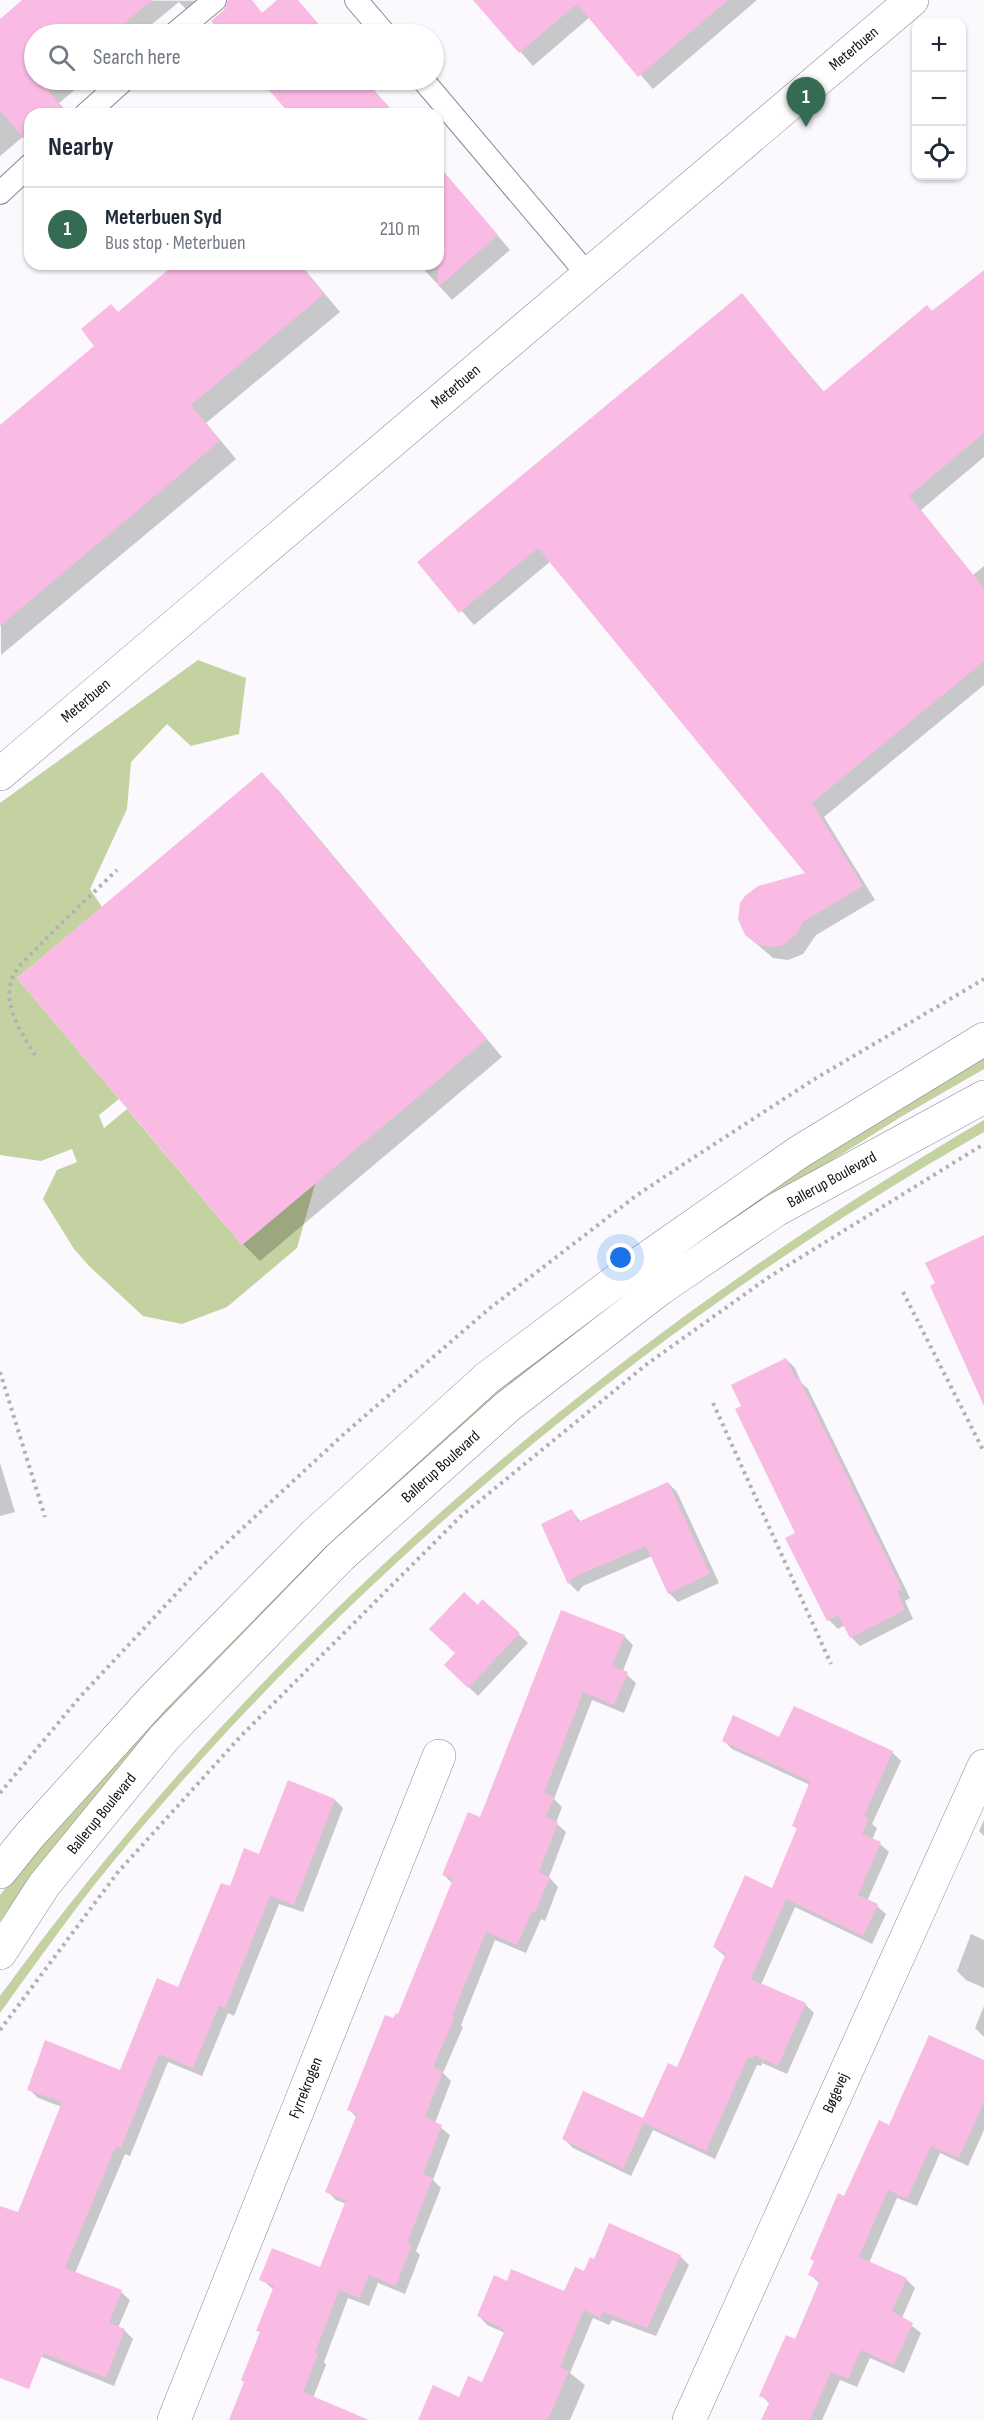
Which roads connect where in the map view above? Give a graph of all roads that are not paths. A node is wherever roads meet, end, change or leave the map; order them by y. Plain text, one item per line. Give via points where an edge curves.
1 (215, 0) edge
2 (356, 0) edge
3 (912, 0) edge
4 (186, 24) edge
5 (376, 24) edge
6 (113, 90) edge
7 (431, 90) edge
8 (93, 108) edge
9 (24, 171) edge
10 (0, 193) edge
11 (588, 276) junction
12 (0, 774) edge
13 (984, 1039) edge
14 (984, 1097) edge
15 (439, 1756) dead end
16 (984, 1766) edge
17 (0, 1872) edge
18 (0, 1953) edge
19 (174, 2420) edge
20 (689, 2420) edge

1 - 4 lane
2 - 5 lane
3 - 11 street, Meterbuen
6 - 8 lane
7 - 11 lane
9 - 10 lane
11 - 12 street, Meterbuen
13 - 17 street via 790,1159 640,1263 487,1378 315,1534 154,1698
14 - 18 street, Ballerup Boulevard via 776,1210 661,1288 507,1407 341,1556 164,1738 44,1885
15 - 19 street, Fyrrekrogen
16 - 20 street, Bøgevej

